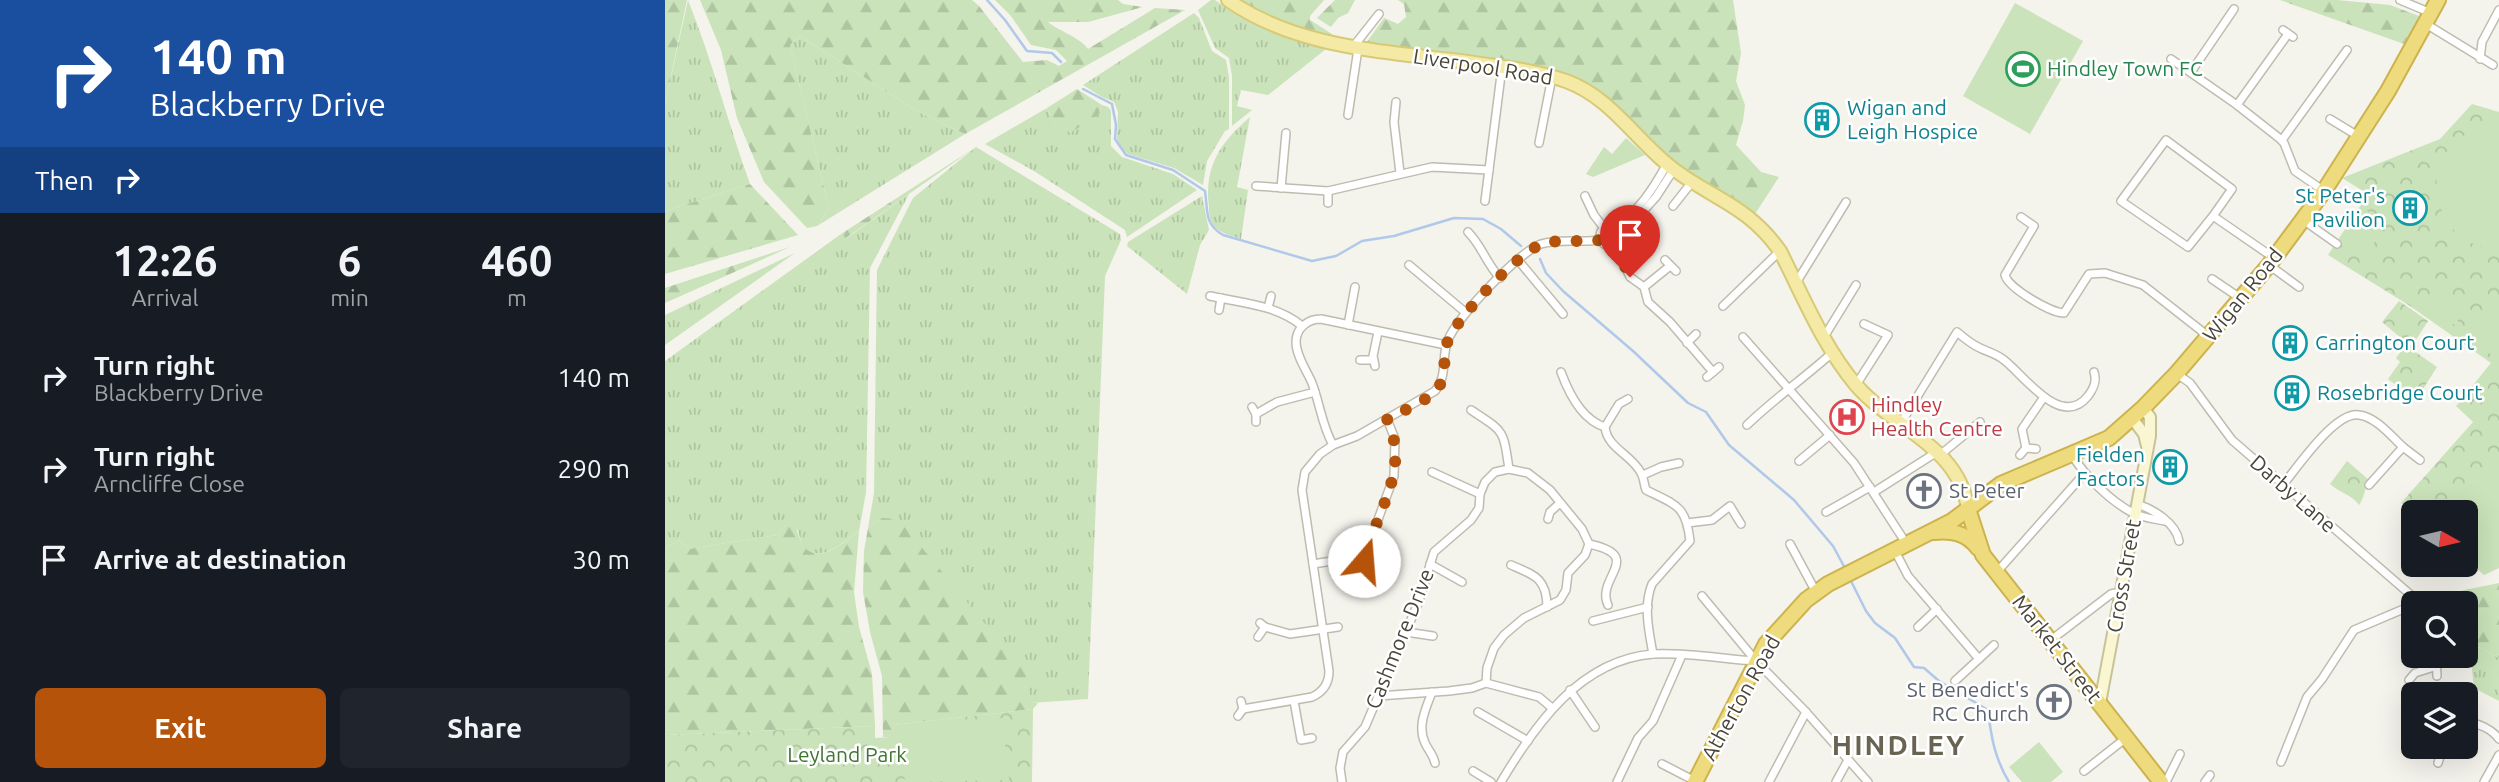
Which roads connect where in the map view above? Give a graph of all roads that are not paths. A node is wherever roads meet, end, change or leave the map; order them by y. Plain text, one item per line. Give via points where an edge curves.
1 (1228, 0) edge
2 (2400, 0) edge
3 (2233, 9) dead end
4 (2499, 10) edge
5 (2432, 12) edge
6 (1379, 14) dead end
7 (2288, 33) dead end
8 (1355, 48) junction
9 (2348, 50) dead end
10 (2480, 59) junction
11 (2171, 60) dead end
12 (2493, 65) dead end
13 (1502, 67) junction
14 (2191, 72) junction
15 (1552, 77) junction
16 (1396, 102) dead end
17 (2237, 105) junction
18 (1348, 115) dead end
19 (2330, 119) dead end
20 (1286, 133) dead end
21 (2359, 137) junction
22 (2282, 140) junction
23 (1539, 143) dead end
24 (1670, 167) junction
25 (1489, 170) junction
26 (1401, 173) junction
27 (1692, 182) junction
28 (1256, 186) dead end
29 (1281, 188) junction
30 (1328, 191) junction
31 (2324, 191) junction
32 (1585, 196) dead end
33 (1485, 201) dead end
34 (1846, 202) dead end
35 (1328, 203) dead end
36 (1673, 206) dead end
37 (2213, 216) junction
38 (2021, 217) dead end
39 (2303, 220) junction
40 (2034, 226) junction
41 (1608, 227) junction
42 (1468, 232) dead end
43 (2042, 232) dead end
44 (1620, 237) junction
45 (1600, 240) junction
46 (2337, 244) dead end
47 (1615, 245) junction
48 (1780, 251) junction
49 (1518, 260) junction
50 (2271, 261) junction
51 (1409, 265) dead end
52 (1670, 265) dead end
53 (1500, 278) junction
54 (2212, 279) dead end
55 (1796, 283) junction
56 (1856, 285) dead end
57 (1355, 287) dead end
58 (1644, 287) junction
59 (2299, 287) dead end
60 (1210, 296) dead end
61 (1271, 296) dead end
62 (1221, 298) junction
63 (2241, 299) junction
64 (1723, 306) dead end
65 (1268, 308) junction
66 (1219, 310) dead end
67 (1465, 312) junction
68 (1563, 314) dead end
69 (1864, 324) dead end
70 (1348, 325) junction
71 (1962, 325) dead end
72 (1303, 327) junction
73 (1378, 332) junction
74 (1957, 332) junction
75 (1696, 334) dead end
76 (1743, 337) dead end
77 (1823, 337) junction
78 (2209, 337) junction
79 (1687, 342) junction
80 (1446, 345) junction
81 (1832, 353) junction
82 (1360, 359) dead end
83 (1561, 372) dead end
84 (1713, 372) dead end
85 (2094, 372) dead end
86 (2176, 374) junction
87 (2095, 384) junction
88 (1856, 385) junction
89 (2104, 387) dead end
90 (1790, 390) junction
91 (1315, 392) junction
92 (2044, 397) junction
93 (1627, 399) dead end
94 (1471, 410) dead end
95 (2138, 413) junction
96 (1255, 414) dead end
97 (1387, 419) junction
98 (1980, 422) dead end
99 (1901, 423) junction
100 (1747, 425) dead end
101 (1605, 427) junction
102 (1831, 435) junction
103 (1333, 445) junction
104 (2403, 447) junction
105 (2026, 448) junction
106 (2036, 449) dead end
107 (1939, 453) junction
108 (2020, 455) dead end
109 (2072, 455) junction
110 (2420, 457) dead end
111 (1799, 461) dead end
112 (1679, 463) dead end
113 (1295, 468) dead end
114 (1509, 469) junction
115 (1305, 472) junction
116 (1432, 472) dead end
117 (2084, 474) junction
118 (1643, 475) junction
119 (2369, 485) dead end
120 (2282, 486) junction
121 (1872, 489) junction
122 (1480, 494) junction
123 (1560, 503) junction
124 (1968, 509) junction
125 (2136, 509) junction
126 (1826, 512) dead end
127 (1548, 519) dead end
128 (1687, 523) junction
129 (1741, 524) dead end
130 (1933, 533) junction
131 (2179, 541) dead end
132 (1589, 544) junction
133 (1790, 544) dead end
134 (1898, 544) junction
135 (1983, 555) junction
136 (1313, 564) junction
137 (1430, 564) junction
138 (1511, 565) dead end
139 (1996, 573) junction
140 (1462, 582) dead end
141 (2402, 591) edge
142 (1816, 592) junction
143 (2122, 593) junction
144 (1702, 596) dead end
145 (1608, 605) dead end
146 (1547, 607) junction
147 (1648, 607) junction
148 (1937, 609) junction
149 (2401, 611) edge
150 (1593, 621) dead end
151 (1918, 626) dead end
152 (1338, 627) dead end
153 (1322, 630) junction
154 (1406, 632) junction
155 (1433, 636) dead end
156 (1258, 638) dead end
157 (2051, 640) junction
158 (1994, 645) dead end
159 (1653, 654) junction
160 (1682, 655) junction
161 (1979, 659) junction
162 (1756, 661) junction
163 (2431, 668) edge
164 (2437, 668) edge
165 (2437, 676) dead end
166 (2409, 680) dead end
167 (1955, 681) dead end
168 (1486, 683) junction
169 (1570, 690) junction
170 (1432, 692) junction
171 (1378, 696) junction
172 (1294, 701) junction
173 (2100, 703) junction
174 (1552, 708) junction
175 (1241, 709) dead end
176 (1478, 712) dead end
177 (1805, 712) junction
178 (2478, 724) edge
179 (1595, 727) dead end
180 (1312, 738) dead end
181 (2127, 738) junction
182 (2499, 739) edge
183 (1528, 741) junction
184 (2181, 754) dead end
185 (2499, 755) edge
186 (2440, 759) edge
187 (1848, 760) junction
188 (2281, 762) dead end
189 (1436, 763) dead end
190 (2438, 763) dead end
191 (1662, 764) dead end
192 (1473, 771) dead end
193 (2084, 771) dead end
194 (1503, 781) edge
195 (2160, 781) edge
196 (1342, 782) edge
197 (1491, 782) edge
198 (1617, 782) edge
199 (1696, 782) edge
200 (1769, 782) edge
201 (1836, 782) edge
202 (1868, 782) edge
203 (2484, 782) edge

1 - 8 main road, Liverpool Road via 1279,26
2 - 5 street
3 - 14 street
4 - 10 street via 2482,42
5 - 10 street
5 - 21 highway, Wigan Road
6 - 8 street
7 - 17 street
8 - 13 main road, Liverpool Road
8 - 18 street
9 - 22 street
10 - 12 street
11 - 14 street
13 - 15 main road, Liverpool Road
13 - 25 street
14 - 17 street
15 - 23 street
15 - 24 main road, Liverpool Road via 1577,86 1606,105
16 - 26 street
17 - 22 street
19 - 21 street
20 - 29 street
21 - 31 highway, Wigan Road
22 - 31 street via 2293,169
24 - 27 main road, Liverpool Road
24 - 41 street via 1627,217
24 - 44 street via 1656,197
25 - 26 street via 1442,166
25 - 33 street
26 - 30 street
27 - 36 street
27 - 48 main road, Liverpool Road via 1743,211
28 - 29 street
29 - 30 street
30 - 35 street
31 - 39 highway, Wigan Road
32 - 41 street via 1594,215
34 - 55 street
37 - 37 street via 2232,189 2166,140 2121,201 2188,247
37 - 50 street
38 - 40 street
39 - 46 street
39 - 50 highway, Wigan Road
40 - 43 street
40 - 78 street via 2006,271 2010,285 2064,313 2089,274 2115,276 2143,285
41 - 44 street via 1617,229
41 - 45 street via 1600,232
42 - 53 street
44 - 47 street
45 - 47 street
45 - 49 street via 1550,242
47 - 58 street via 1630,277
48 - 55 main road, Liverpool Road
48 - 64 street
49 - 53 street
49 - 68 street
50 - 59 street
50 - 63 highway, Wigan Road
51 - 67 street
52 - 58 street
53 - 67 street
54 - 63 street
55 - 77 main road, Liverpool Road
56 - 77 street
57 - 70 street
58 - 79 street via 1648,302
60 - 62 street
61 - 65 street
62 - 65 street
62 - 66 street
63 - 78 highway, Wigan Road
65 - 72 street
67 - 80 street
69 - 88 street via 1888,335
70 - 72 street via 1317,319
70 - 73 street
71 - 74 street
72 - 91 street via 1297,347
73 - 80 street
73 - 82 street via 1374,363
74 - 92 street via 2007,361
74 - 99 street
75 - 79 street
76 - 90 street
77 - 81 main road, Liverpool Road
78 - 86 highway, Wigan Road
79 - 84 street
80 - 97 street via 1439,387
81 - 88 main road, Liverpool Road
81 - 90 street
83 - 101 street via 1583,413 1593,424
85 - 87 street
86 - 95 highway, Wigan Road
86 - 120 street, Darby Lane via 2190,383 2232,440
87 - 89 street
87 - 92 street via 2084,401 2074,406
88 - 99 main road, Liverpool Road
90 - 100 street
90 - 102 street
91 - 96 street via 1277,402
91 - 103 street
92 - 105 street via 2022,429
93 - 101 street
94 - 114 street via 1499,429
95 - 109 highway, Wigan Road via 2100,443
95 - 125 main road, Cross Street via 2151,423
97 - 103 street
97 - 136 street via 1395,439 1394,476 1362,558
98 - 107 street
99 - 107 main road, Liverpool Road
101 - 118 street via 1611,443
102 - 111 street
102 - 121 street
103 - 115 street
104 - 110 street
104 - 119 street
104 - 120 street via 2367,417 2350,415 2332,427
105 - 106 street
105 - 108 street
107 - 121 street
107 - 124 main road, Liverpool Road via 1964,487
109 - 117 street
109 - 124 highway, Wigan Road via 2014,477
112 - 118 street
113 - 115 street
114 - 122 street, Cashmore Drive via 1495,472
114 - 123 street via 1540,480
115 - 136 street via 1302,490
116 - 122 street
117 - 125 street
117 - 139 street
118 - 128 street via 1646,491 1675,505
120 - 141 street, Darby Lane
121 - 126 street
121 - 134 street
122 - 137 street, Cashmore Drive via 1479,508 1471,520 1434,552
123 - 127 street
123 - 132 street
124 - 130 highway, Atherton Road
124 - 135 highway, Market Street
125 - 131 street via 2154,511 2174,529
125 - 143 main road, Cross Street
128 - 129 street via 1712,520 1730,506
128 - 147 street via 1690,541 1652,584
130 - 134 highway, Atherton Road
130 - 135 highway via 1961,534
132 - 145 street via 1608,548 1616,556 1617,569 1605,598
132 - 146 street via 1568,573 1560,600
133 - 142 street
134 - 142 highway, Atherton Road
134 - 148 street via 1908,576
135 - 139 highway, Market Street
136 - 153 street
137 - 140 street
137 - 154 street, Cashmore Drive
138 - 146 street via 1538,577 1547,592
139 - 157 highway, Market Street
142 - 162 highway, Atherton Road via 1776,632
143 - 157 street via 2111,594
143 - 173 main road, Cross Street
144 - 162 street
146 - 168 street via 1504,635 1494,648
147 - 150 street
147 - 159 street
148 - 151 street
148 - 161 street
149 - 188 street, Darby Lane via 2354,630 2307,697
152 - 153 street
153 - 156 street via 1290,634 1263,625
153 - 172 street via 1328,682 1317,695
154 - 155 street
154 - 171 street, Cashmore Drive
157 - 173 highway, Market Street
158 - 161 street
159 - 160 street
159 - 169 street via 1626,660
160 - 162 street
160 - 198 street via 1653,721 1638,738
161 - 167 street
162 - 177 street
162 - 199 highway, Atherton Road
163 - 166 street
164 - 165 street
168 - 170 street
168 - 174 street via 1539,697
169 - 174 street
169 - 179 street
170 - 171 street
170 - 189 street via 1422,732
171 - 196 street, Cashmore Drive via 1365,727 1343,751
172 - 175 street
172 - 180 street via 1301,743
173 - 181 highway, Market Street
174 - 183 street
176 - 183 street
177 - 187 street
177 - 200 street
178 - 182 street
181 - 193 street
181 - 195 highway, Market Street
183 - 194 street
184 - 195 street
185 - 203 street
186 - 190 street
187 - 201 street
187 - 202 street
191 - 199 street
192 - 197 street

